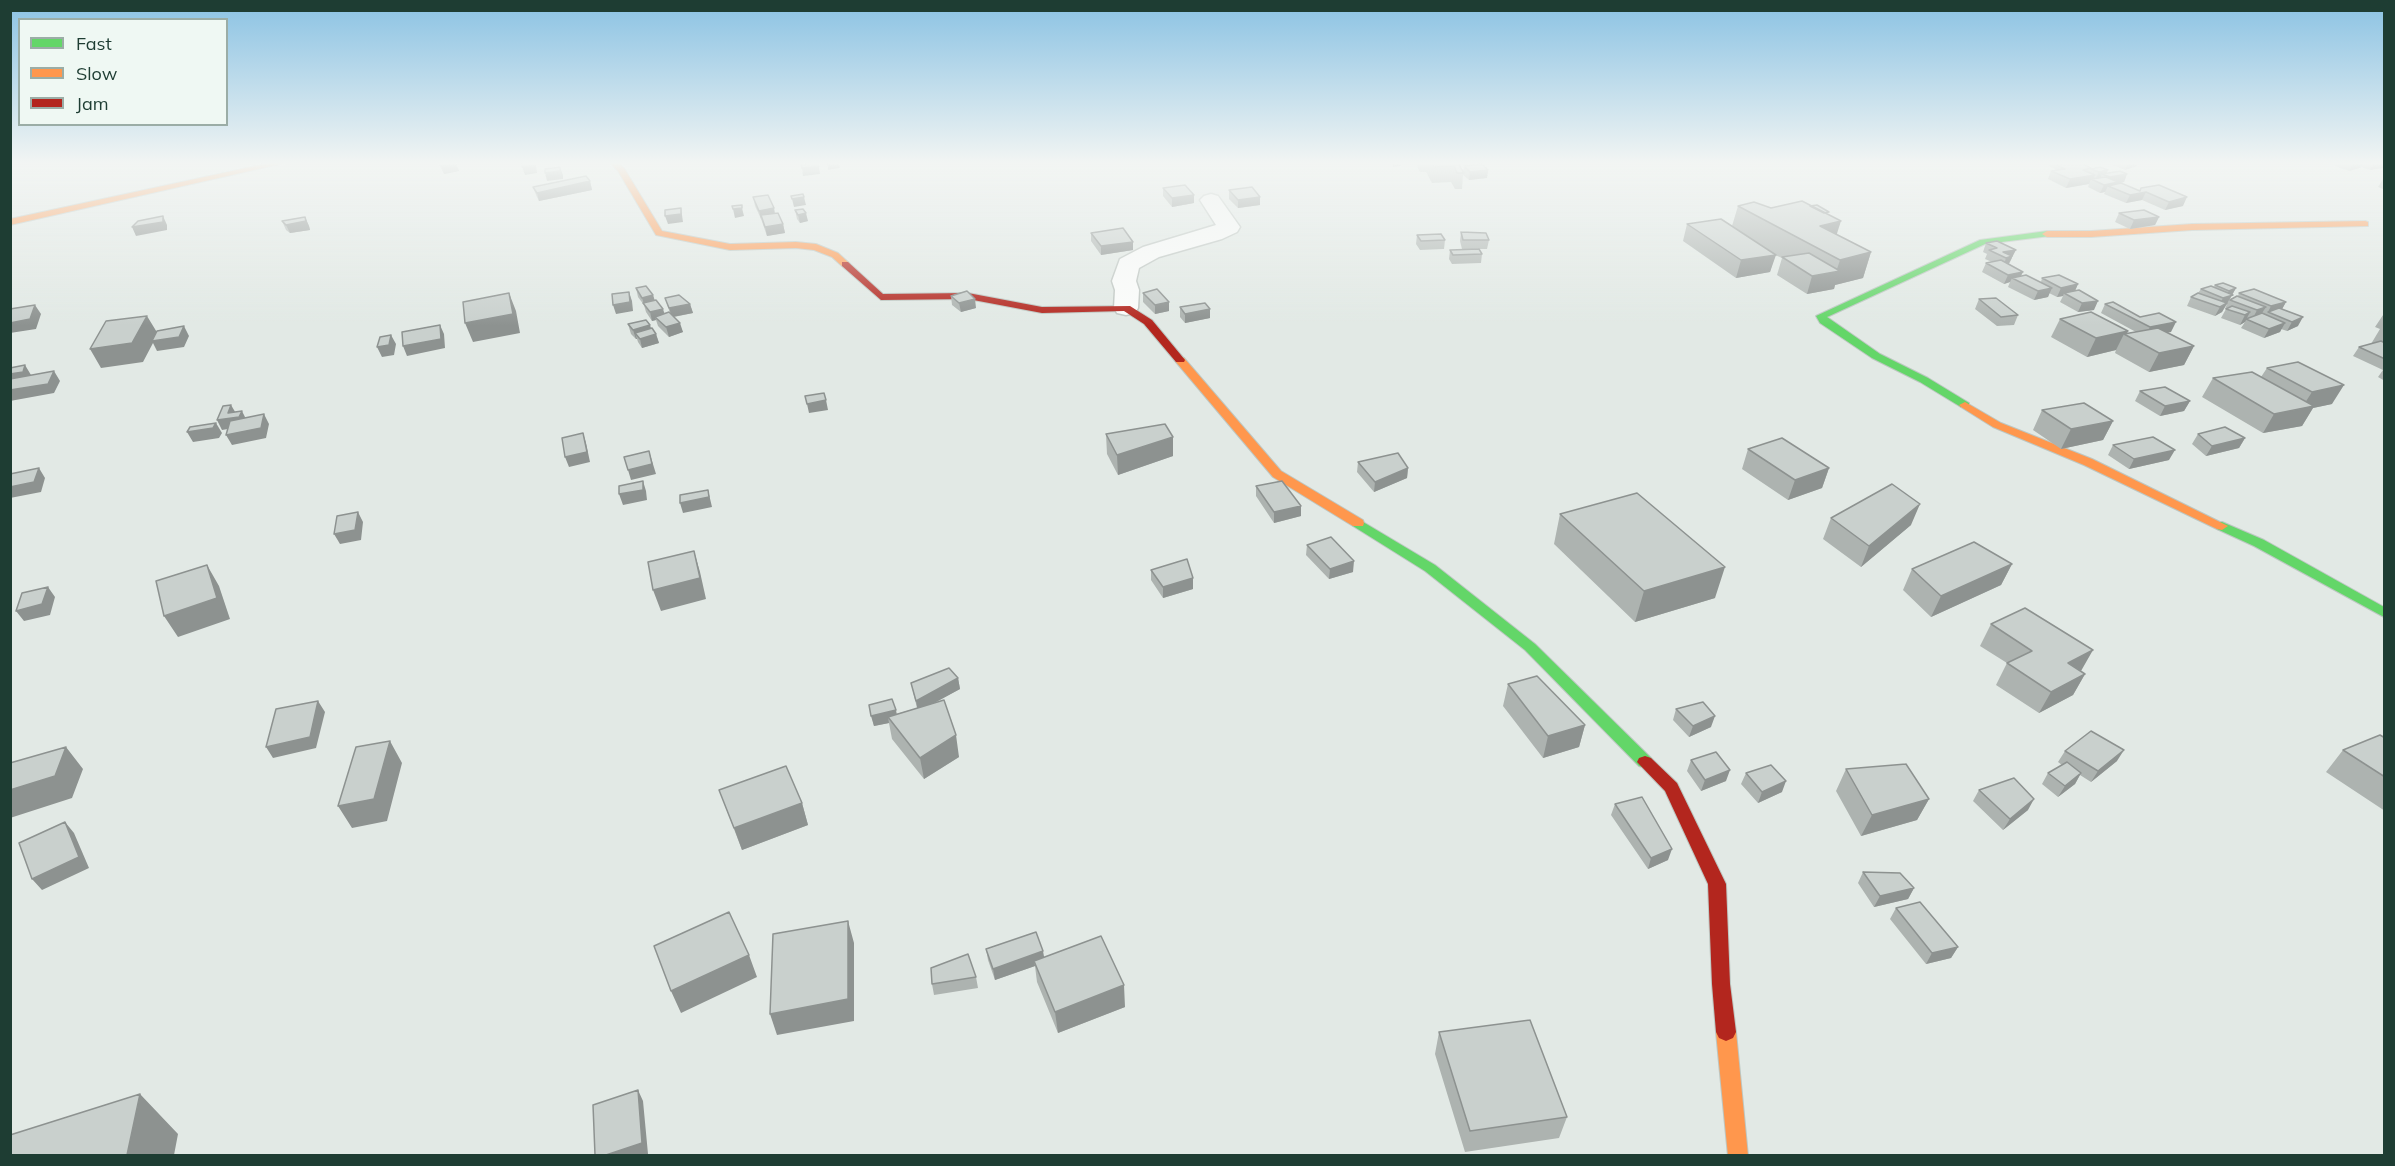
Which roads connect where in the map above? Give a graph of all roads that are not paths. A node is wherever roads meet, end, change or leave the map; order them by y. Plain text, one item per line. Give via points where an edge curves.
1 (31, 217) edge
2 (650, 217) edge
3 (1223, 217) edge
4 (10, 222) edge
5 (2365, 224) dead end
6 (1126, 308) junction
7 (2385, 613) edge
8 (1738, 1155) edge

1 - 4 street
2 - 6 street via 659,233 681,239 730,247 816,247 835,255 881,297 968,296 1042,310
3 - 6 street via 1229,227 1152,252 1128,264 1124,281
5 - 7 street via 2032,234 1983,242 1821,316 1876,356 1998,425 2088,462 2259,543
6 - 8 street via 1148,322 1277,474 1430,568 1530,647 1671,787 1717,884 1721,984

